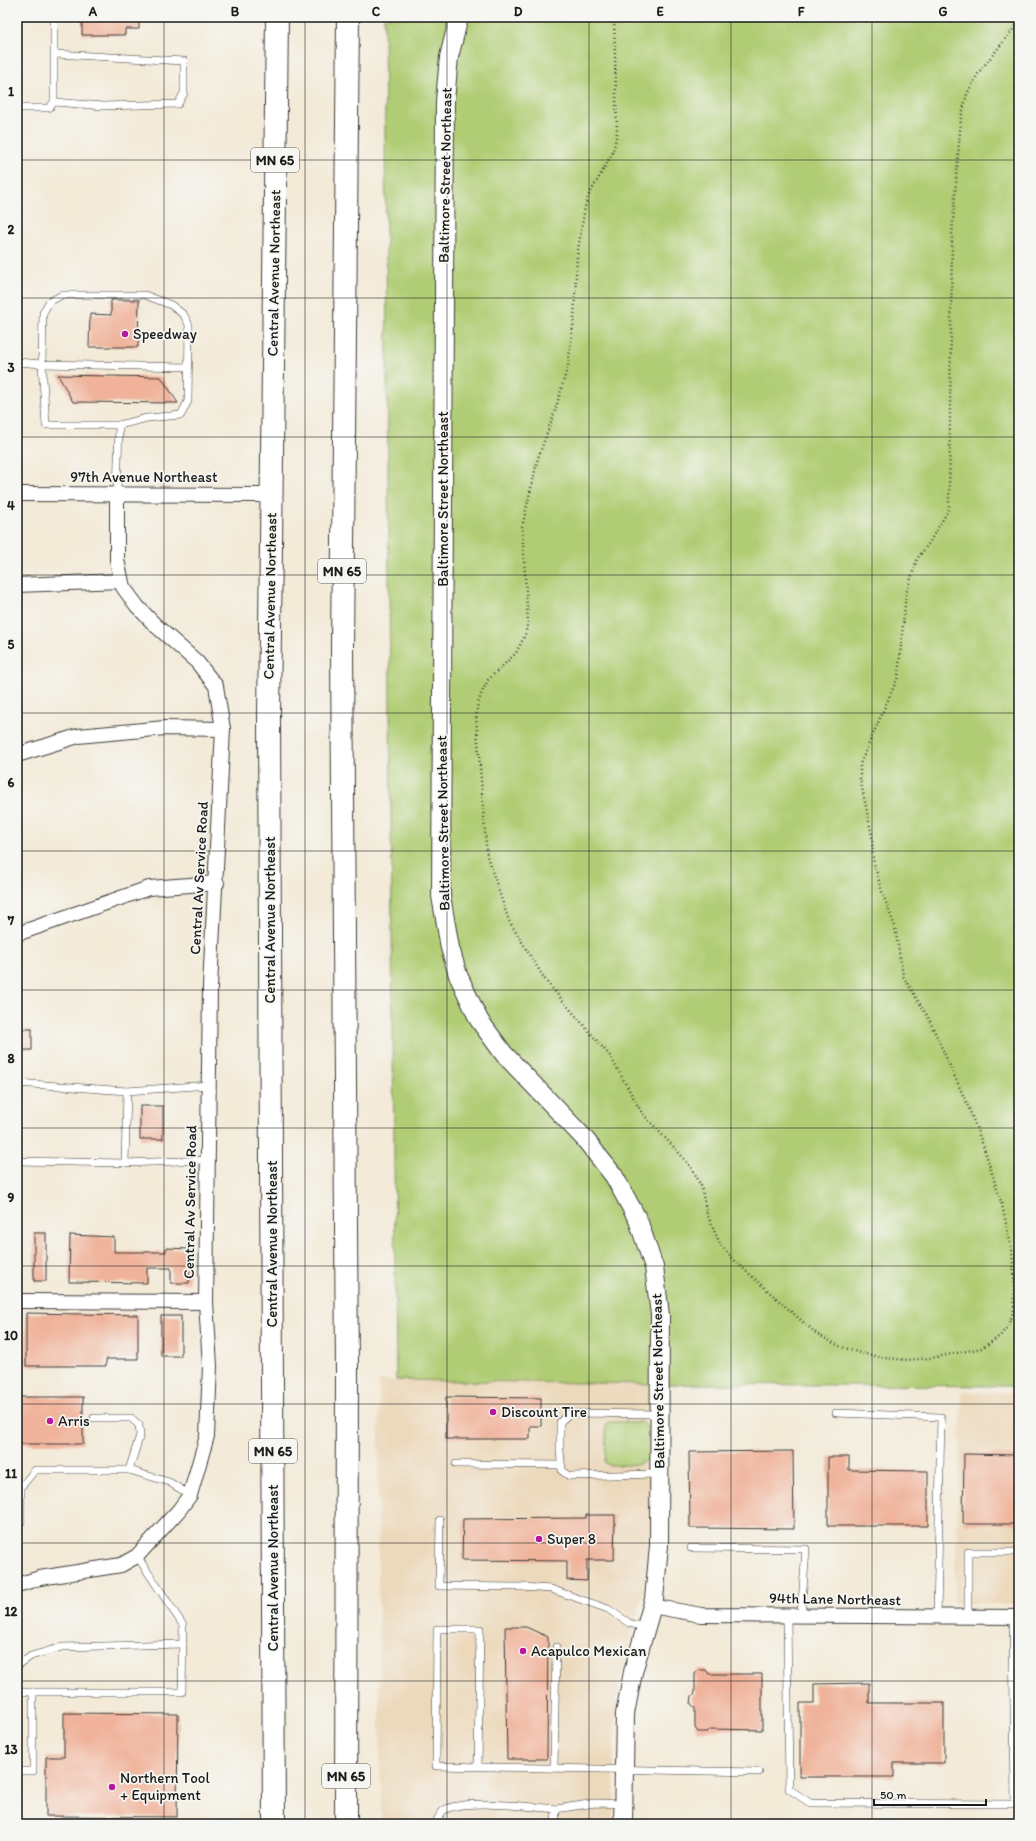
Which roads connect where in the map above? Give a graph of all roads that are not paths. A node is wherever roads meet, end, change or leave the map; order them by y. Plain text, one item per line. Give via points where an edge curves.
1 (54, 17) edge
2 (277, 17) edge
3 (348, 17) edge
4 (459, 17) edge
5 (55, 54) junction
6 (54, 102) junction
7 (17, 108) edge
8 (17, 362) edge
9 (42, 364) junction
10 (188, 368) junction
11 (118, 425) junction
12 (17, 494) edge
13 (117, 494) junction
14 (271, 495) junction
15 (122, 581) junction
16 (17, 585) edge
17 (223, 729) junction
18 (17, 755) edge
19 (217, 882) junction
20 (17, 934) edge
21 (17, 1083) edge
22 (209, 1085) junction
23 (127, 1091) junction
24 (208, 1160) junction
25 (17, 1161) edge
26 (125, 1164) junction
27 (17, 1301) edge
28 (206, 1302) junction
29 (836, 1413) dead end
30 (661, 1414) junction
31 (94, 1418) dead end
32 (456, 1464) dead end
33 (561, 1465) junction
34 (129, 1470) junction
35 (660, 1474) junction
36 (190, 1495) junction
37 (440, 1520) dead end
38 (21, 1522) dead end
39 (691, 1548) dead end
40 (1019, 1552) edge
41 (137, 1556) junction
42 (17, 1585) edge
43 (652, 1606) junction
44 (794, 1615) junction
45 (937, 1617) junction
46 (968, 1617) junction
47 (1016, 1617) edge
48 (646, 1628) junction
49 (183, 1644) junction
50 (556, 1647) dead end
51 (17, 1666) edge
52 (17, 1692) edge
53 (33, 1692) junction
54 (478, 1766) junction
55 (554, 1768) junction
56 (624, 1769) junction
57 (17, 1771) edge
58 (759, 1772) dead end
59 (623, 1804) junction
60 (556, 1809) junction
61 (274, 1824) edge
62 (346, 1824) edge
63 (435, 1824) edge
64 (555, 1824) edge
65 (623, 1824) edge

1 - 5 lane
2 - 14 highway, Central Avenue Northeast / MN 65
3 - 62 highway, MN 65 via 342,642 347,1370
4 - 30 street, Baltimore Street Northeast via 449,57 446,101 440,864 444,921 458,975 479,1020 508,1059 598,1153 638,1220 648,1246 658,1291
5 - 6 lane
5 - 6 lane via 184,61 184,93 178,104 102,106
6 - 7 lane via 49,108
8 - 9 lane
9 - 10 lane
9 - 10 lane via 43,313 49,302 62,294 145,295 171,305 184,315 189,325
9 - 11 lane via 46,426
10 - 11 lane via 188,401 181,415 147,418
11 - 13 lane
12 - 13 street, 97th Avenue Northeast
13 - 14 street, 97th Avenue Northeast
13 - 15 street, Central Av Service Road via 117,560
14 - 61 highway, Central Avenue Northeast / MN 65 via 269,726
15 - 16 street
15 - 17 street, Central Av Service Road via 123,587 137,606 197,662 216,686
17 - 18 street via 165,728 78,736
17 - 19 street, Central Av Service Road
19 - 20 street via 149,888
19 - 22 street, Central Av Service Road via 210,987
21 - 23 lane
22 - 23 lane
22 - 24 street, Central Av Service Road
23 - 26 lane
24 - 26 lane
24 - 28 street, Central Av Service Road
25 - 26 lane
27 - 28 street
28 - 36 street, Central Av Service Road via 210,1366 207,1436
29 - 45 lane via 941,1417
30 - 33 lane via 570,1413 560,1422
30 - 35 street, Baltimore Street Northeast
31 - 34 lane via 131,1418 139,1425 140,1435
32 - 33 lane
33 - 35 lane via 562,1471 569,1476
34 - 36 lane via 168,1482
34 - 38 lane via 35,1470 21,1487
35 - 43 street, Baltimore Street Northeast via 659,1546
36 - 41 street
37 - 48 lane via 439,1586 551,1589 608,1609 629,1623
39 - 44 lane via 806,1549
40 - 46 lane via 968,1552
41 - 42 street via 121,1565 40,1578
41 - 49 lane via 183,1625
43 - 44 street, 94th Lane Northeast via 701,1615
43 - 48 street, Baltimore Street Northeast
44 - 45 street, 94th Lane Northeast
44 - 47 lane via 789,1789 810,1803 1015,1804
45 - 46 street, 94th Lane Northeast
46 - 47 street, 94th Lane Northeast
48 - 56 street, Baltimore Street Northeast via 633,1672 625,1714
49 - 51 lane via 62,1647 31,1656
49 - 53 lane via 182,1692
50 - 55 lane
52 - 53 lane
53 - 57 lane via 33,1771
54 - 54 lane via 436,1766 437,1629 480,1629
54 - 55 lane
55 - 56 lane
56 - 58 lane
56 - 59 street, Baltimore Street Northeast
59 - 60 lane via 595,1803
59 - 65 street, Baltimore Street Northeast
60 - 63 lane via 458,1805 444,1811
60 - 64 lane

